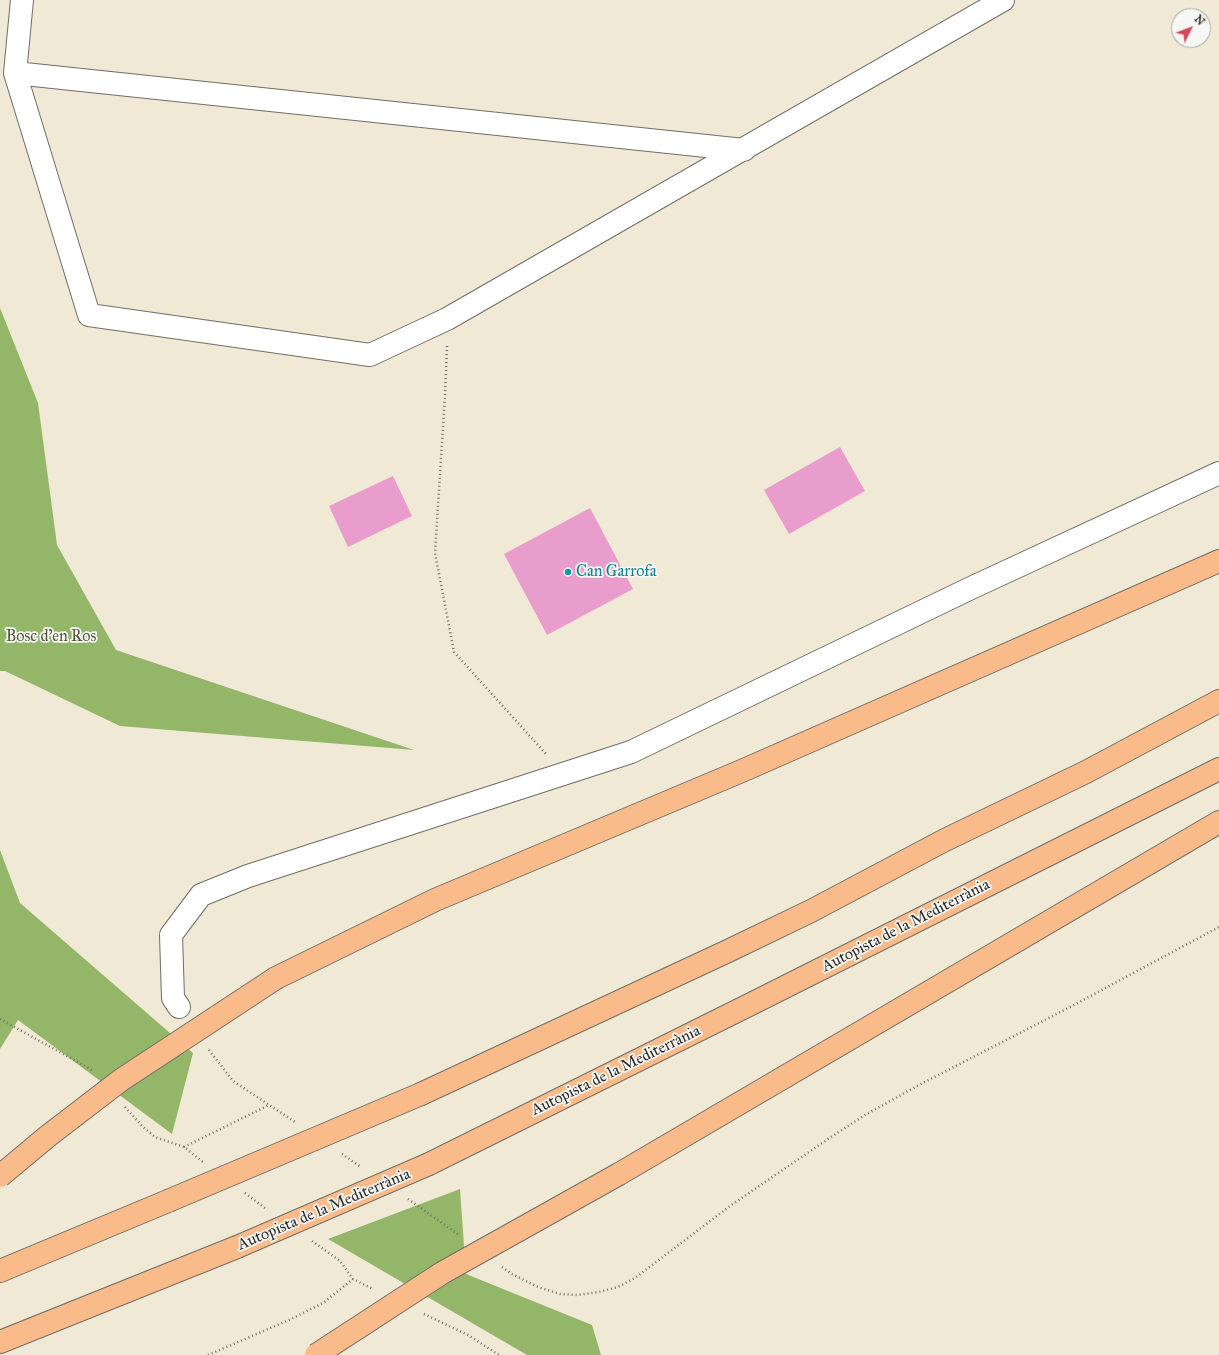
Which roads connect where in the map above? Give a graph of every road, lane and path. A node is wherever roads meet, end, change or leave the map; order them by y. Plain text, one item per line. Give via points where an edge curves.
1 (22, 0) edge
2 (1003, 0) edge
3 (15, 73) junction
4 (744, 150) junction
5 (448, 319) junction
6 (1219, 473) edge
7 (1219, 561) edge
8 (1219, 701) edge
9 (1219, 769) edge
10 (571, 771) junction
11 (1219, 822) edge
12 (178, 1007) dead end
13 (269, 1104) dead end
14 (184, 1147) dead end
15 (0, 1176) edge
16 (0, 1271) edge
17 (374, 1289) dead end
18 (417, 1310) dead end
19 (0, 1342) edge
20 (208, 1355) edge
21 (316, 1355) edge
22 (499, 1355) edge

1 - 3 street
2 - 4 street
3 - 4 street
3 - 5 street via 89,315 370,355
4 - 5 street
5 - 10 path via 436,553 454,652 544,752
6 - 10 street via 971,588 631,752
7 - 15 highway, bridge via 744,770 435,900 276,978 121,1080
8 - 16 highway, bridge via 1086,772 945,840 811,911 721,954 421,1094
9 - 19 highway, Autopista de la Mediterrània, bridge via 429,1164 237,1248
10 - 12 street via 248,876 201,895 171,935 173,998
11 - 21 highway, bridge via 619,1174 442,1273
13 - 14 path
17 - 20 path via 353,1279 323,1303
18 - 22 path via 468,1335

